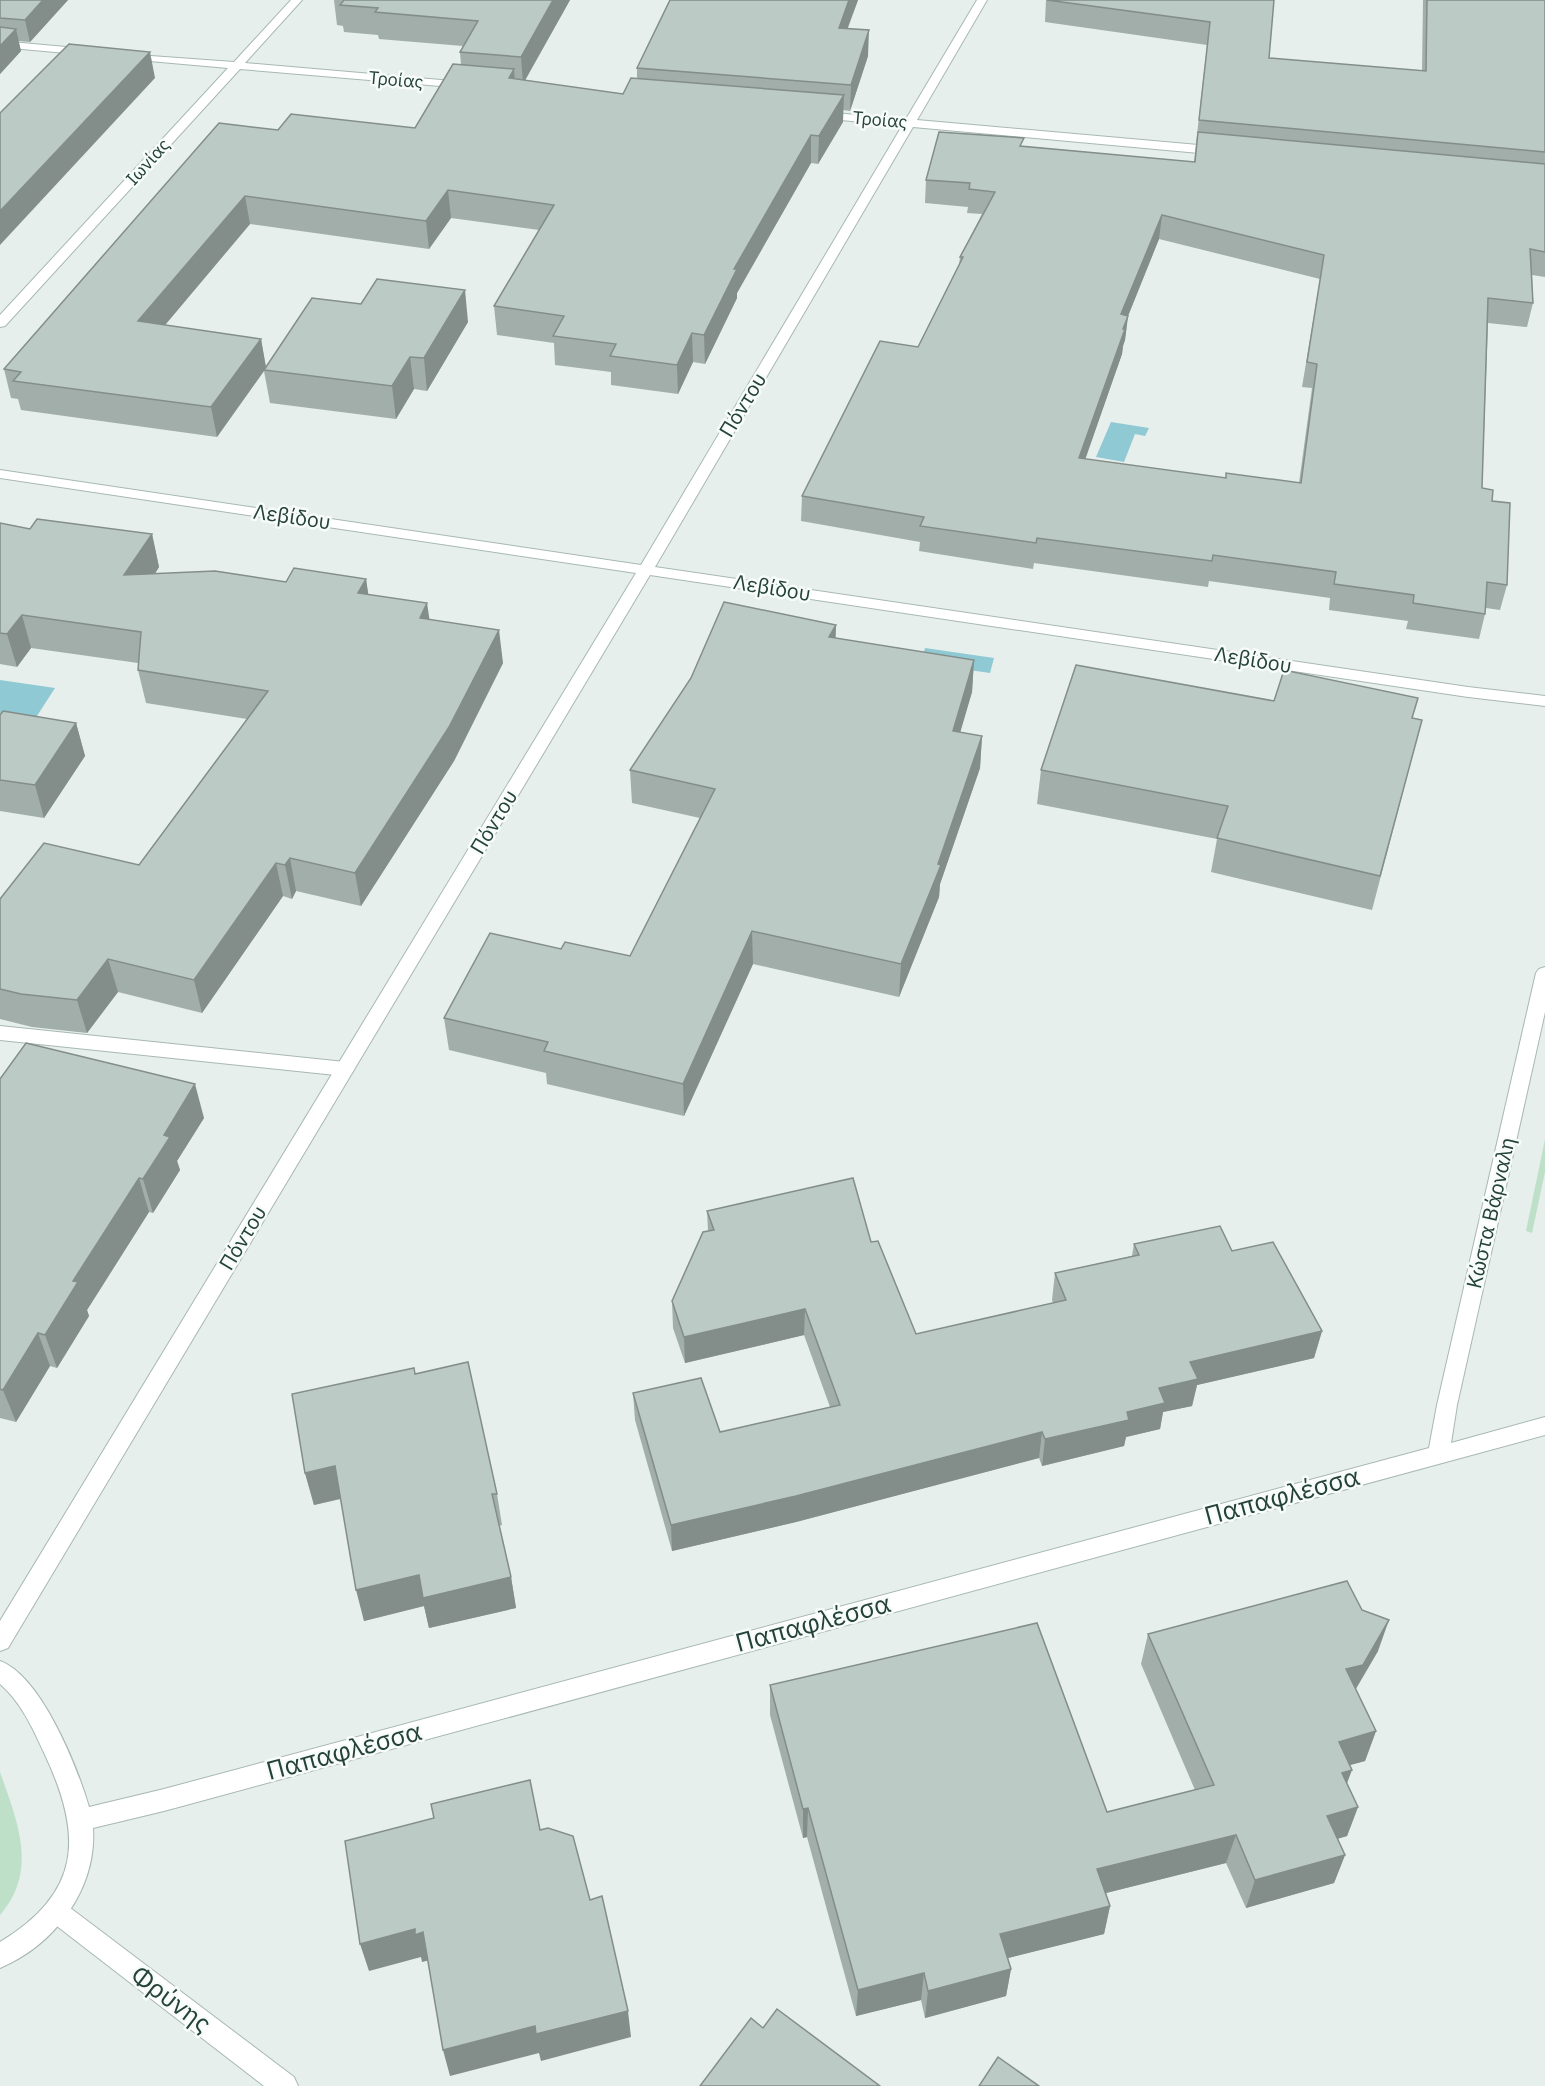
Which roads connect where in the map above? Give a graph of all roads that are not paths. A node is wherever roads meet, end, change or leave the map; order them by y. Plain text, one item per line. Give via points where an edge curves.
1 (297, 0) edge
2 (982, 0) edge
3 (0, 44) edge
4 (235, 67) junction
5 (472, 86) edge
6 (803, 113) edge
7 (910, 122) junction
8 (1230, 152) edge
9 (0, 323) edge
10 (0, 474) edge
11 (646, 569) junction
12 (1545, 701) edge
13 (1545, 973) edge
14 (0, 1032) edge
15 (345, 1069) junction
16 (1545, 1426) edge
17 (1439, 1453) junction
18 (0, 1641) edge
19 (0, 1671) edge
20 (81, 1820) junction
21 (57, 1912) junction
22 (0, 1956) edge
23 (285, 2086) edge

1 - 4 street, Ιωνίας
2 - 7 street, Πόντου
3 - 4 street, Τροίας
4 - 5 street, Τροίας
4 - 9 street, Ιωνίας
6 - 7 street, Τροίας
7 - 8 street, Τροίας
7 - 11 street, Πόντου
10 - 11 street, Λεβίδου
11 - 12 street, Λεβίδου via 1456,691
11 - 15 street, Πόντου
13 - 17 street, Κώστα Βάρναλη
14 - 15 street
15 - 18 street, Πόντου
16 - 17 street, Παπαφλέσσα
17 - 20 street, Παπαφλέσσα
19 - 20 street via 10,1676 25,1695 45,1728
20 - 21 street via 81,1859 72,1887
21 - 22 street
21 - 23 street, Φρύνης

